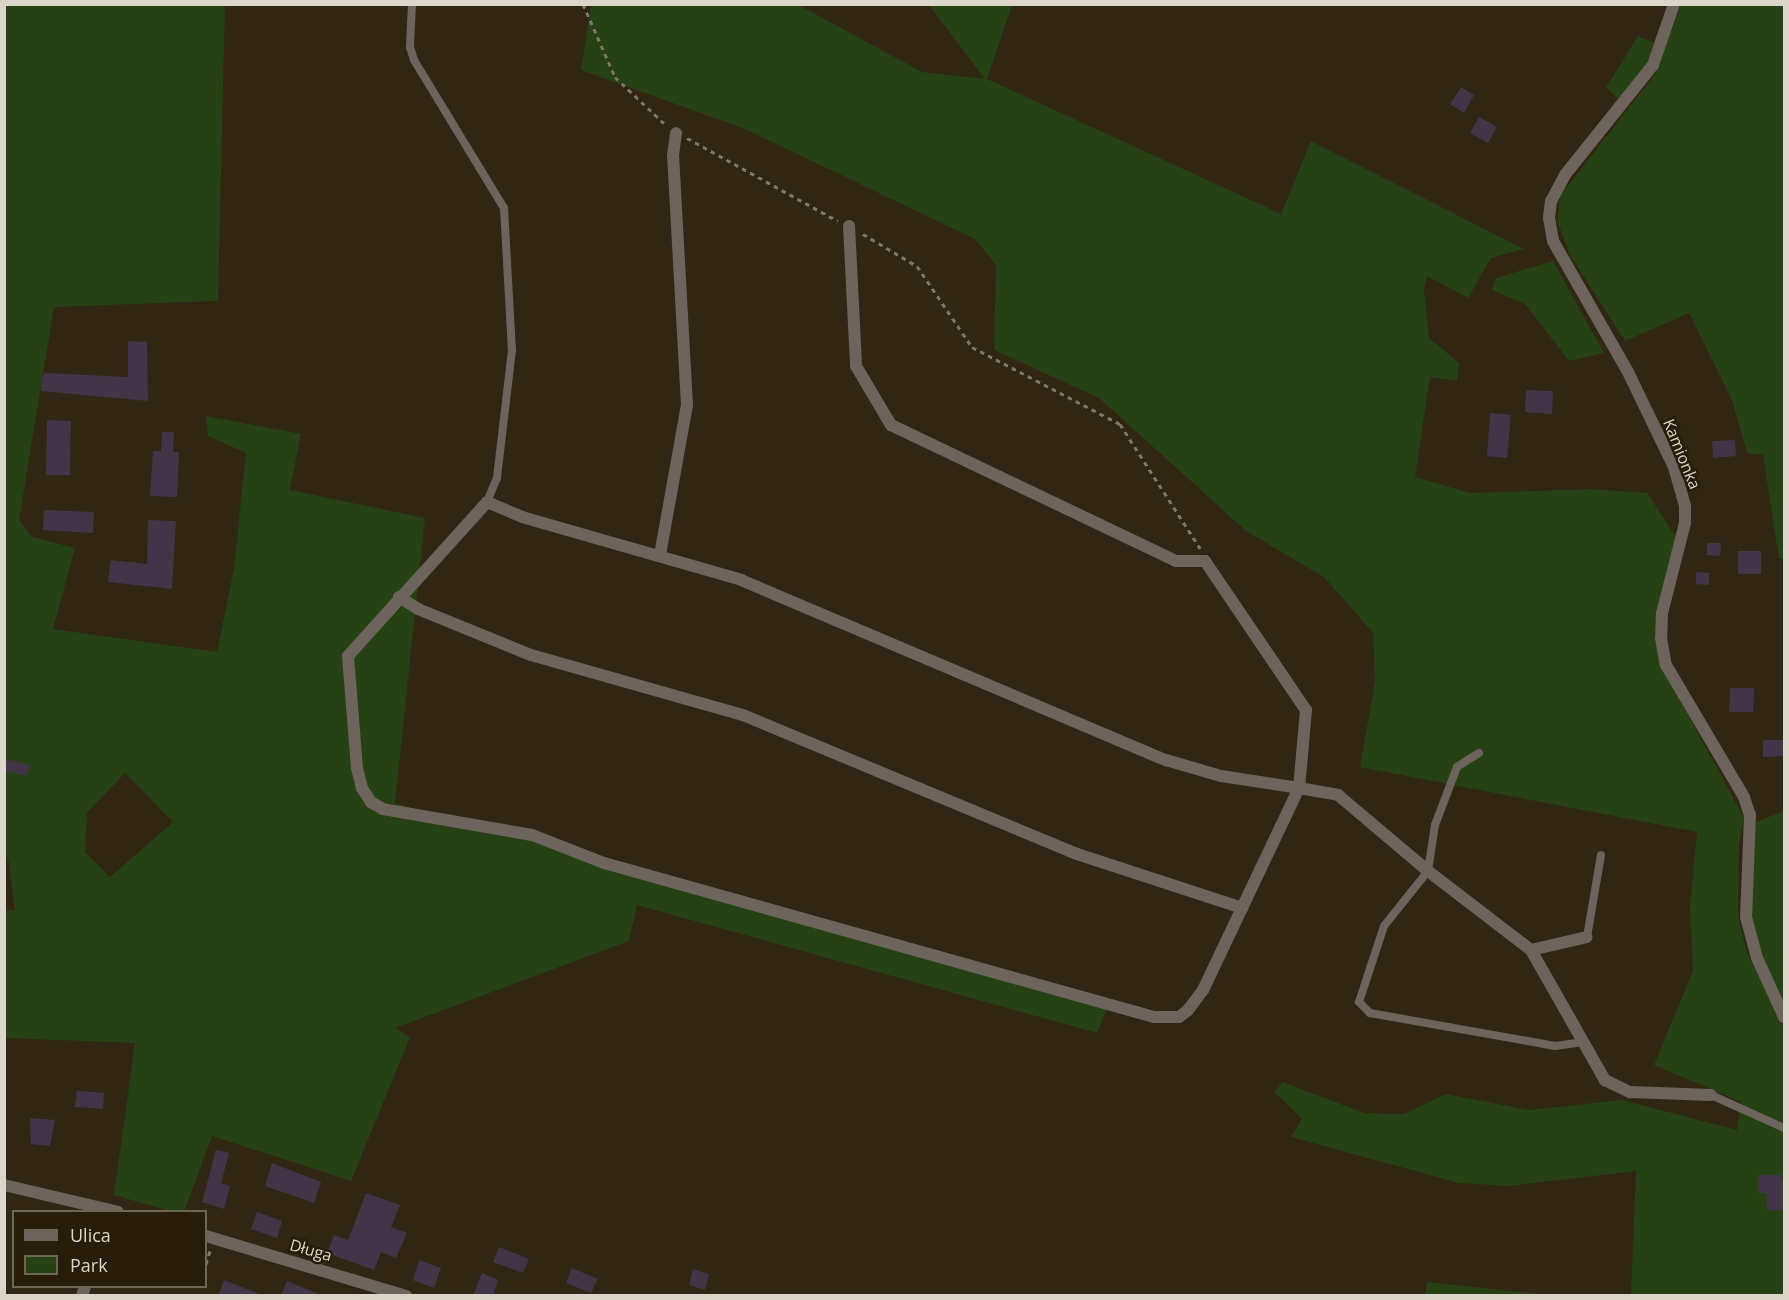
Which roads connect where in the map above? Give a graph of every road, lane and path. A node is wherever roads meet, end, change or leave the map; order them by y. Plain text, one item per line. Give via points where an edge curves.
1 (412, 4) edge
2 (583, 4) edge
3 (1674, 4) edge
4 (676, 133) junction
5 (849, 226) junction
6 (488, 502) junction
7 (660, 555) junction
8 (1205, 561) junction
9 (399, 597) junction
10 (1479, 753) dead end
11 (1299, 788) junction
12 (1600, 855) dead end
13 (1428, 871) junction
14 (1242, 908) junction
15 (1587, 937) joint
16 (1531, 950) junction
17 (1785, 1017) edge
18 (1582, 1042) junction
19 (1711, 1095) joint
20 (1785, 1128) edge
21 (4, 1185) edge
22 (108, 1210) edge
23 (207, 1236) edge
24 (210, 1250) dead end
25 (207, 1260) edge
26 (406, 1296) edge

1 - 6 lane via 410,47 414,60 504,208 512,350 497,478
2 - 4 path via 615,77
3 - 17 street, Kamionka via 1653,65 1565,175 1551,201 1550,218 1553,241 1628,372 1674,467 1682,496 1682,545 1662,612 1665,665 1744,796 1750,815 1746,918 1757,958
4 - 5 path
4 - 7 street via 673,155 687,405
5 - 8 path via 917,266 972,347 1120,424 1193,534
5 - 8 street via 856,366 891,425 1176,561
6 - 7 street via 522,517
6 - 9 street
7 - 11 street via 741,580 1166,760 1221,776
8 - 11 street via 1306,710
9 - 14 street via 418,609 531,655 743,715 1077,854
9 - 14 street via 348,656 357,768 362,788 371,802 383,809 532,835 604,863 1154,1017 1179,1017 1187,1011 1203,990
10 - 13 lane via 1457,767 1435,825
11 - 13 street via 1338,795
11 - 14 street
12 - 15 lane
13 - 16 street
13 - 18 lane via 1384,926 1359,1002 1370,1013 1555,1046
15 - 16 street
16 - 18 street
18 - 19 street via 1605,1080 1630,1092
19 - 20 lane
21 - 22 street
23 - 26 street, Długa
24 - 25 path

